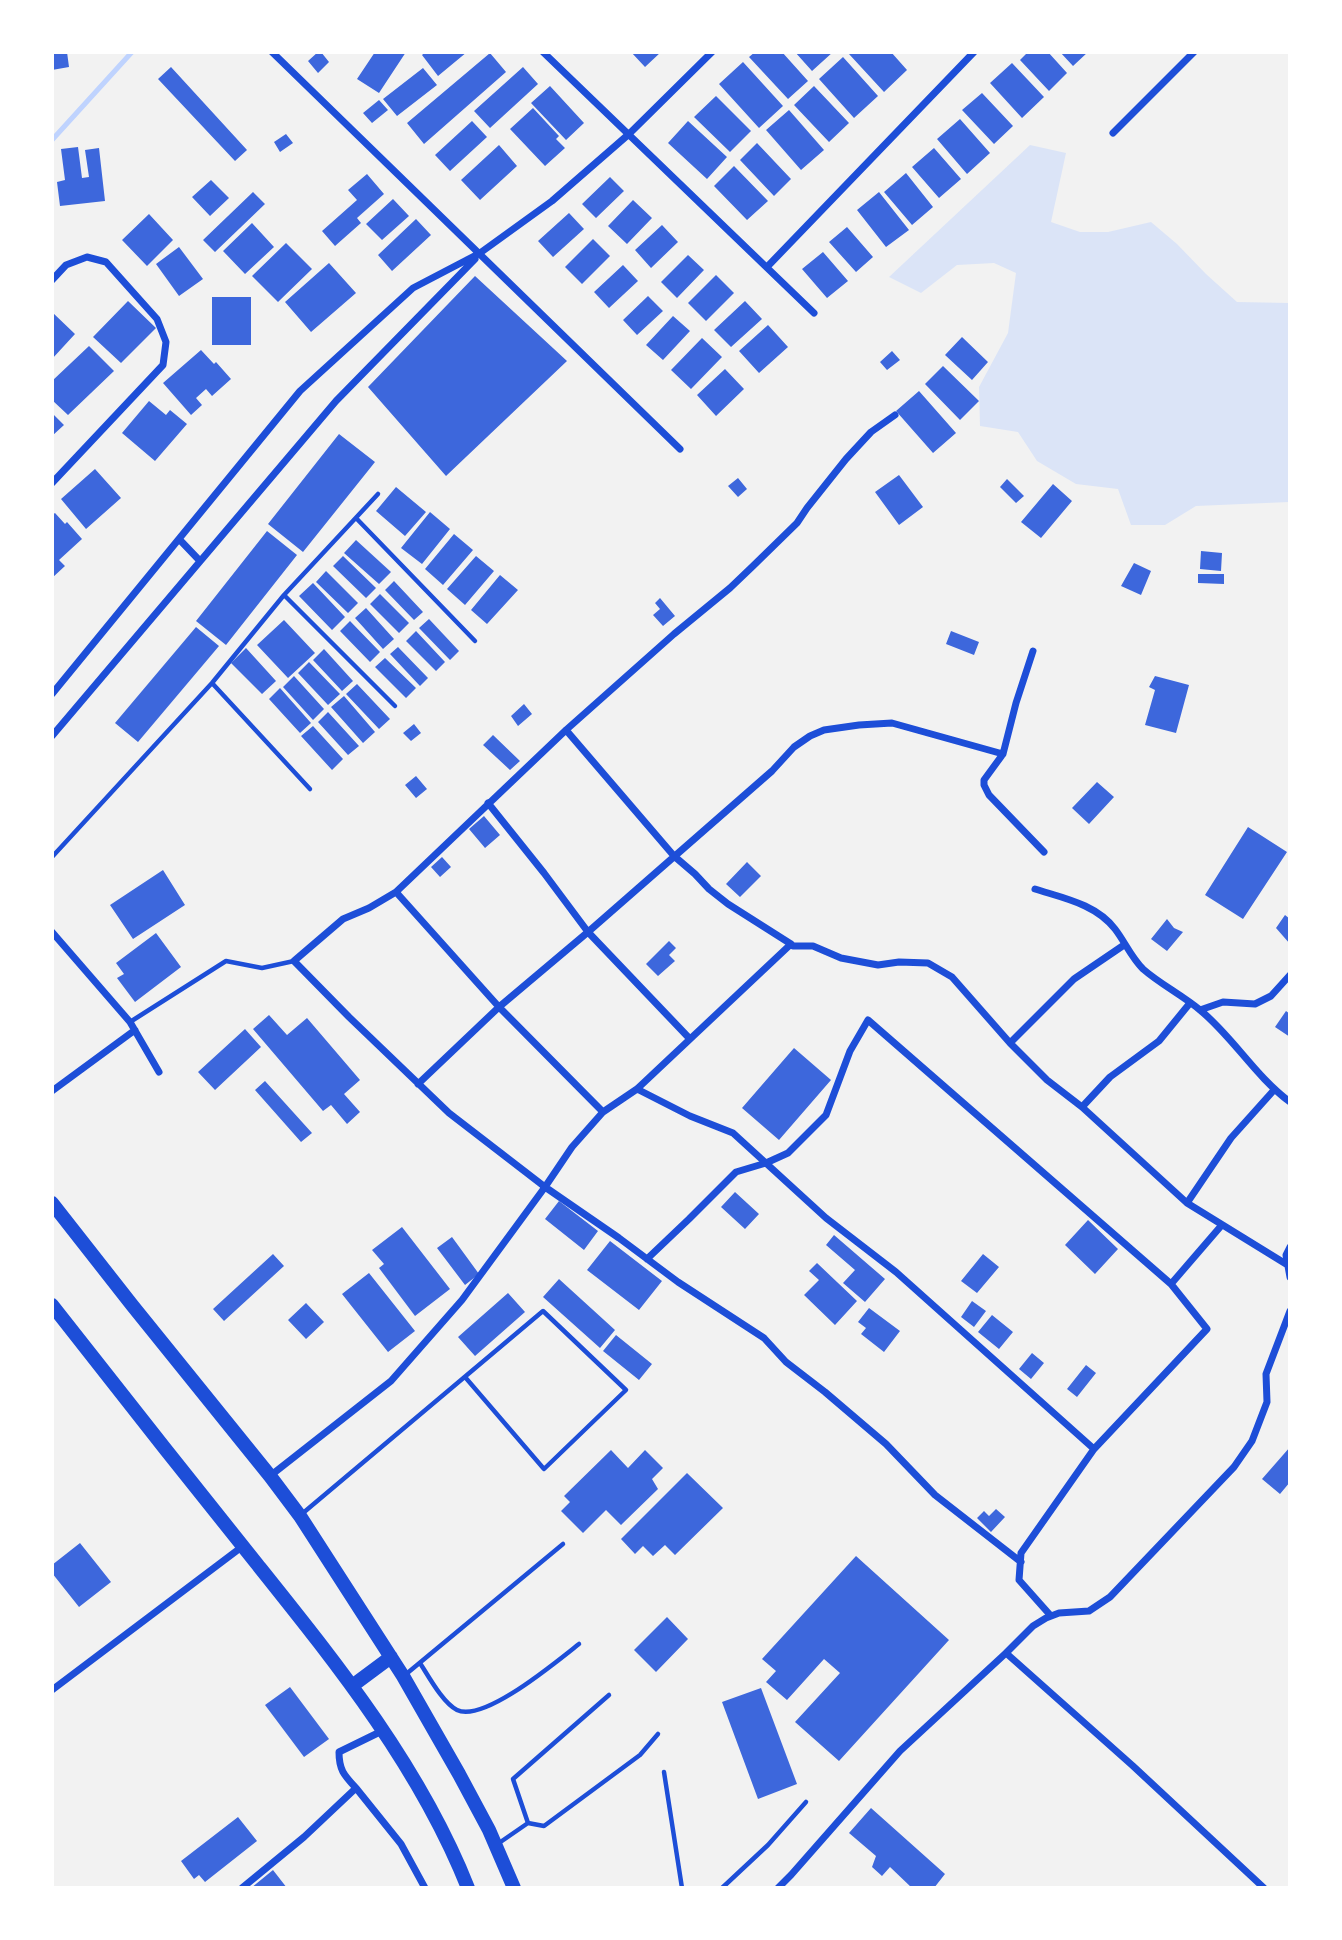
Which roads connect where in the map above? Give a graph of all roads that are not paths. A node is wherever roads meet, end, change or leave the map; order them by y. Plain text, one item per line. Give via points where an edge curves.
1 (272, 52) edge
2 (543, 52) edge
3 (712, 52) edge
4 (974, 52) edge
5 (1194, 52) edge
6 (1113, 133) dead end
7 (629, 134) junction
8 (480, 253) junction
9 (767, 267) junction
10 (52, 280) edge
11 (814, 313) dead end
12 (895, 415) dead end
13 (680, 449) dead end
14 (52, 483) edge
15 (378, 494) dead end
16 (356, 518) junction
17 (179, 539) junction
18 (200, 561) junction
19 (284, 595) junction
20 (475, 641) dead end
21 (1033, 651) dead end
22 (212, 683) junction
23 (52, 694) edge
24 (395, 706) dead end
25 (566, 730) junction
26 (52, 736) edge
27 (1003, 754) junction
28 (310, 789) dead end
29 (488, 803) junction
30 (1044, 852) dead end
31 (674, 856) junction
32 (52, 858) edge
33 (1035, 889) dead end
34 (396, 892) junction
35 (52, 932) edge
36 (588, 932) junction
37 (791, 944) junction
38 (1124, 945) junction
39 (294, 961) junction
40 (1290, 975) edge
41 (1190, 1003) junction
42 (499, 1007) junction
43 (1200, 1010) junction
44 (130, 1022) junction
45 (135, 1030) junction
46 (690, 1039) junction
47 (1010, 1043) junction
48 (159, 1072) dead end
49 (418, 1084) junction
50 (637, 1088) junction
51 (1275, 1090) junction
52 (52, 1091) edge
53 (1290, 1102) edge
54 (1082, 1107) junction
55 (603, 1112) junction
56 (766, 1163) junction
57 (545, 1187) junction
58 (52, 1203) edge
59 (1187, 1203) junction
60 (1221, 1226) junction
61 (1290, 1247) edge
62 (647, 1259) junction
63 (1286, 1264) junction
64 (1290, 1277) edge
65 (1171, 1284) junction
66 (52, 1305) edge
67 (1290, 1311) edge
68 (466, 1377) junction
69 (1094, 1449) junction
70 (270, 1476) junction
71 (300, 1516) junction
72 (563, 1544) dead end
73 (243, 1546) junction
74 (1021, 1562) junction
75 (1051, 1616) junction
76 (579, 1644) dead end
77 (1006, 1653) junction
78 (391, 1657) junction
79 (420, 1663) junction
80 (403, 1676) junction
81 (352, 1686) junction
82 (52, 1690) edge
83 (609, 1695) dead end
84 (383, 1730) junction
85 (658, 1734) dead end
86 (664, 1772) dead end
87 (356, 1788) junction
88 (806, 1802) dead end
89 (528, 1823) junction
90 (496, 1845) junction
91 (242, 1888) edge
92 (425, 1888) edge
93 (468, 1888) edge
94 (514, 1888) edge
95 (682, 1888) edge
96 (722, 1888) edge
97 (778, 1888) edge
98 (1264, 1888) edge

1 - 8 street
2 - 7 street
3 - 7 street
4 - 9 street
5 - 6 street
7 - 8 street via 552,201
7 - 9 street
8 - 13 street
8 - 17 street via 413,288 300,391
8 - 18 street via 336,401
9 - 11 street
10 - 14 street via 66,265 87,257 106,262 157,319 166,342 163,365
12 - 25 street via 846,458 797,523 753,566
15 - 16 lane
16 - 19 lane
16 - 20 lane
17 - 18 street
17 - 23 street
18 - 26 street
19 - 22 lane
19 - 24 lane
21 - 27 street
22 - 28 lane
22 - 32 lane
25 - 29 street
25 - 31 street
27 - 30 street via 984,785
27 - 31 street via 892,723 824,730 794,747
29 - 34 street
29 - 36 street
31 - 36 street
31 - 37 street via 728,904
33 - 38 street via 1093,909 1116,930
34 - 39 street via 343,919
34 - 42 street
35 - 44 street
36 - 42 street
36 - 46 street
37 - 46 street
37 - 47 street via 878,965 928,963 952,977
38 - 41 street via 1142,968
38 - 47 street via 1074,979
39 - 44 lane via 262,968 226,961
39 - 49 street
40 - 43 street via 1271,996 1255,1004 1223,1002
41 - 43 street
41 - 54 street via 1159,1041 1110,1077
42 - 49 street
42 - 55 street
43 - 51 street
44 - 45 street
45 - 48 street
45 - 52 street
46 - 50 street
47 - 54 street
49 - 57 street
50 - 55 street
50 - 56 street via 733,1133
51 - 53 street
51 - 59 street via 1231,1138
54 - 59 street
55 - 57 street
56 - 62 street via 736,1172
56 - 65 street via 788,1153 826,1115 850,1051 868,1020
56 - 69 street
57 - 62 street
57 - 70 street via 462,1300 391,1381
58 - 70 highway
59 - 60 street
60 - 63 street
60 - 65 street
61 - 63 street
62 - 74 street via 764,1338 786,1362 886,1444 935,1495
63 - 64 street
65 - 69 street via 1207,1329
66 - 73 highway
67 - 75 street via 1266,1374 1267,1402 1252,1441 1234,1467 1110,1597 1089,1611
68 - 68 lane via 543,1311 626,1390 544,1469
68 - 71 lane
69 - 74 street via 1021,1553
70 - 71 highway
71 - 78 highway
72 - 79 lane
73 - 81 highway
73 - 82 street
74 - 75 street via 1019,1580
75 - 77 street via 1033,1626
76 - 79 lane via 515,1693 463,1712 448,1703
77 - 97 street via 900,1751
77 - 98 street
78 - 80 highway
78 - 81 highway
79 - 80 lane
80 - 90 highway
81 - 84 highway
83 - 89 lane via 513,1779
84 - 87 street via 339,1752 343,1774
84 - 93 highway via 418,1785
85 - 89 lane via 640,1755 544,1826
86 - 95 lane
87 - 91 street
87 - 92 street via 401,1844
88 - 96 lane
89 - 90 lane
90 - 94 highway

